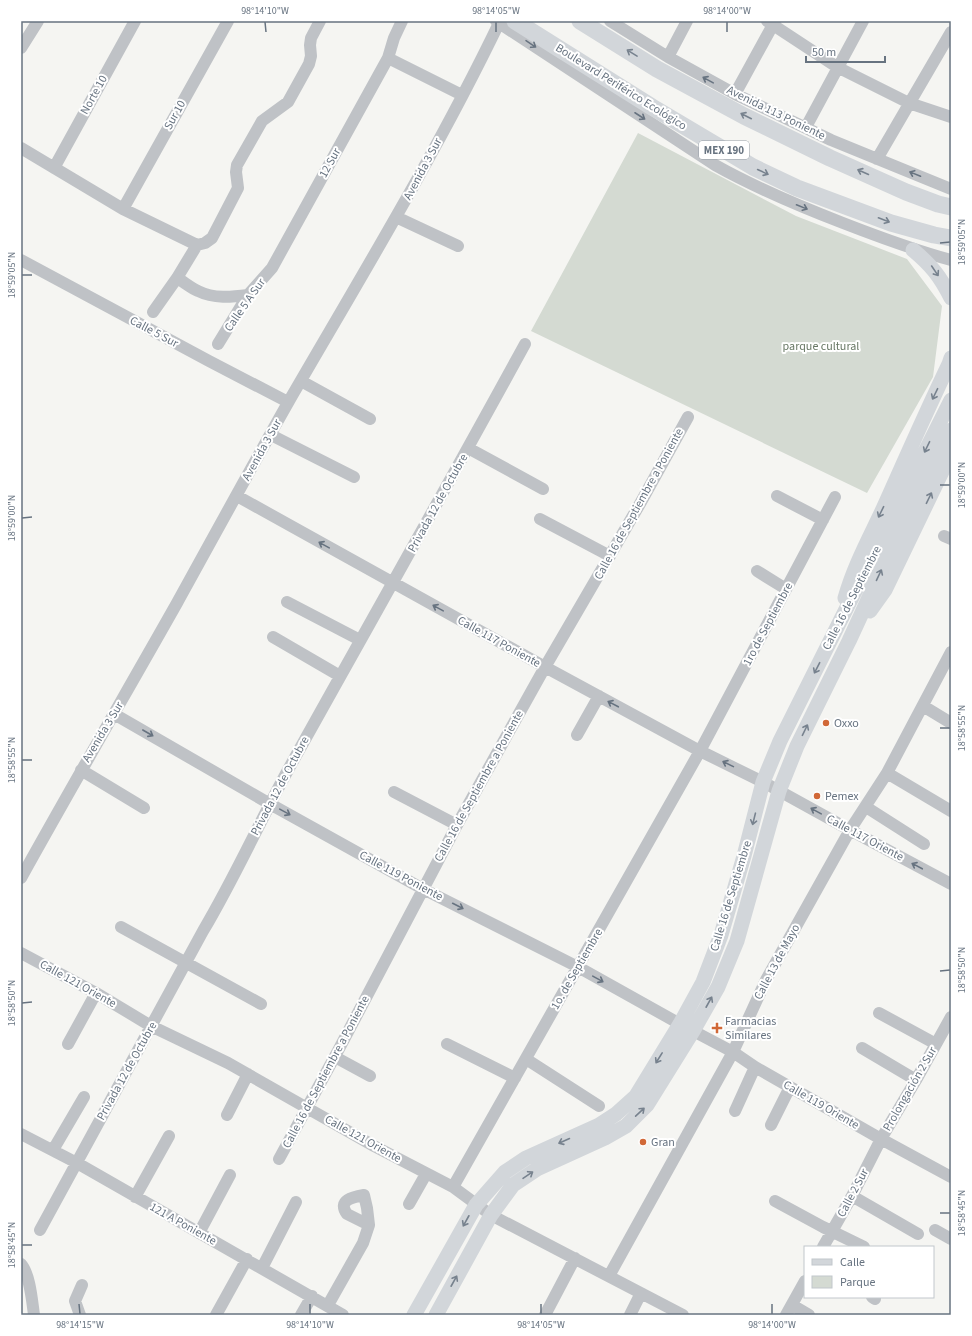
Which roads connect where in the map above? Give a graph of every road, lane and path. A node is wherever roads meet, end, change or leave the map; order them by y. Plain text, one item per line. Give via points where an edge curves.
1 (38, 21) edge
2 (135, 21) edge
3 (228, 21) edge
4 (320, 21) edge
5 (402, 21) edge
6 (502, 21) edge
7 (580, 21) edge
8 (610, 21) edge
9 (687, 21) edge
10 (863, 21) edge
11 (772, 22) edge
12 (951, 32) edge
13 (22, 46) edge
14 (668, 57) junction
15 (388, 58) junction
16 (837, 67) junction
17 (735, 94) junction
18 (462, 95) junction
19 (910, 103) junction
20 (951, 117) edge
21 (806, 127) junction
22 (21, 148) edge
23 (877, 159) junction
24 (54, 168) junction
25 (951, 189) edge
26 (951, 207) edge
27 (123, 209) junction
28 (396, 218) junction
29 (951, 238) edge
30 (197, 245) junction
31 (458, 246) dead end
32 (913, 250) junction
33 (21, 260) edge
34 (951, 260) edge
35 (272, 268) joint
36 (177, 278) junction
37 (248, 296) junction
38 (951, 298) edge
39 (153, 312) dead end
40 (218, 344) dead end
41 (524, 344) dead end
42 (951, 358) edge
43 (301, 381) junction
44 (951, 400) edge
45 (288, 402) junction
46 (688, 417) dead end
47 (370, 419) dead end
48 (951, 430) edge
49 (271, 435) junction
50 (468, 448) junction
51 (951, 453) edge
52 (354, 477) dead end
53 (542, 489) dead end
54 (237, 496) junction
55 (777, 496) dead end
56 (835, 497) dead end
57 (540, 519) dead end
58 (823, 520) junction
59 (890, 536) junction
60 (610, 556) junction
61 (758, 571) dead end
62 (393, 583) junction
63 (786, 589) junction
64 (287, 602) dead end
65 (838, 628) junction
66 (273, 637) dead end
67 (360, 640) junction
68 (849, 641) junction
69 (951, 652) edge
70 (545, 667) junction
71 (946, 674) edge
72 (340, 676) junction
73 (599, 696) junction
74 (923, 706) junction
75 (114, 714) junction
76 (951, 723) edge
77 (577, 735) dead end
78 (700, 750) junction
79 (81, 770) junction
80 (887, 773) junction
81 (763, 782) junction
82 (779, 791) junction
83 (394, 792) dead end
84 (270, 804) junction
85 (866, 807) junction
86 (144, 808) dead end
87 (951, 811) edge
88 (457, 825) junction
89 (850, 830) junction
90 (924, 844) dead end
91 (21, 878) edge
92 (951, 883) edge
93 (423, 889) junction
94 (121, 927) dead end
95 (22, 957) edge
96 (186, 963) junction
97 (578, 967) junction
98 (96, 993) junction
99 (261, 1004) dead end
100 (879, 1013) dead end
101 (951, 1017) edge
102 (151, 1026) junction
103 (686, 1028) junction
104 (68, 1044) dead end
105 (447, 1044) dead end
106 (936, 1044) junction
107 (862, 1048) dead end
108 (733, 1052) junction
109 (334, 1057) junction
110 (526, 1059) junction
111 (755, 1067) junction
112 (248, 1074) junction
113 (370, 1076) dead end
114 (515, 1078) junction
115 (916, 1080) junction
116 (790, 1087) junction
117 (84, 1097) dead end
118 (599, 1106) dead end
119 (307, 1108) junction
120 (735, 1111) dead end
121 (227, 1114) dead end
122 (771, 1125) dead end
123 (21, 1134) edge
124 (169, 1136) dead end
125 (881, 1139) junction
126 (53, 1150) junction
127 (279, 1159) dead end
128 (77, 1163) junction
129 (426, 1174) junction
130 (230, 1175) dead end
131 (951, 1177) edge
132 (453, 1188) junction
133 (135, 1196) junction
134 (852, 1196) junction
135 (776, 1201) dead end
136 (296, 1202) dead end
137 (409, 1204) dead end
138 (476, 1205) junction
139 (491, 1215) junction
140 (370, 1225) dead end
141 (40, 1230) dead end
142 (935, 1230) dead end
143 (832, 1231) junction
144 (199, 1233) junction
145 (918, 1234) dead end
146 (951, 1239) edge
147 (824, 1246) edge
148 (862, 1246) edge
149 (575, 1258) junction
150 (247, 1260) junction
151 (21, 1264) edge
152 (262, 1268) junction
153 (609, 1276) junction
154 (804, 1283) edge
155 (82, 1285) dead end
156 (641, 1293) junction
157 (312, 1296) junction
158 (328, 1305) junction
159 (789, 1310) edge
160 (34, 1315) edge
161 (80, 1315) edge
162 (216, 1315) edge
163 (301, 1315) edge
164 (343, 1315) edge
165 (414, 1315) edge
166 (436, 1315) edge
167 (545, 1315) edge
168 (630, 1315) edge
169 (682, 1315) edge
170 (809, 1315) edge

1 - 13 street
2 - 24 street, Norte 10
3 - 27 street, Sur 10
4 - 30 street via 311,38 309,64 288,102 262,121 237,165 238,188 212,238
5 - 15 street, 12 Sur
6 - 18 street, Avenida 3 Sur
6 -> 29 highway, Boulevard Periférico Ecológico / MEX 190 via 753,167 797,188 891,223
6 -> 32 street, Boulevard Periférico Ecológico via 715,165 746,183
26 -> 7 highway via 906,192 744,116 657,69
8 - 14 street, Avenida 113 Poniente
9 - 14 street
10 - 16 street
11 - 16 street
11 - 17 street
12 - 19 street
17 -> 14 street, Avenida 113 Poniente
15 - 18 street
15 - 35 street, 12 Sur
16 - 19 street
16 - 21 street
17 - 21 street, Avenida 113 Poniente
18 - 28 street, Avenida 3 Sur
19 - 20 street
19 - 23 street
21 - 23 street, Avenida 113 Poniente
22 - 24 street
25 -> 23 street, Avenida 113 Poniente
24 - 27 street
27 - 30 street
28 - 31 street
28 - 43 street, Avenida 3 Sur
30 - 36 street
32 - 34 street, Boulevard Periférico Ecológico
32 -> 38 main road via 931,266
33 - 45 street, Calle 5 Sur
35 - 37 street, Calle 5 A Sur
36 - 37 street via 199,292 212,296
36 - 39 street
37 - 40 street, Calle 5 A Sur
41 - 50 street, Privada 12 de Octubre
42 -> 65 main road via 882,511 863,547 850,579
43 - 45 street, Avenida 3 Sur
43 - 47 street
44 -> 59 main road, Calle 16 de Septiembre
45 - 49 street, Avenida 3 Sur
46 - 60 street, Calle 16 de Septiembre a Poniente
48 - 59 main road, Calle 16 de Septiembre
49 - 52 street
49 - 54 street, Avenida 3 Sur
50 - 53 street
50 - 62 street, Privada 12 de Octubre
68 -> 51 main road via 885,590
62 -> 54 street, Calle 117 Poniente
54 - 75 street, Avenida 3 Sur
55 - 58 street
56 - 58 street, 1ro de Septiembre
57 - 60 street
58 - 63 street, 1ro de Septiembre
59 - 65 main road, Calle 16 de Septiembre
68 -> 59 main road, Calle 16 de Septiembre
60 - 70 street, Calle 16 de Septiembre a Poniente
61 - 63 street
62 - 67 street, Privada 12 de Octubre
70 -> 62 street, Calle 117 Poniente
63 - 78 street, 1ro de Septiembre
64 - 67 street
65 -> 81 main road, Calle 16 de Septiembre via 780,740
66 - 72 street
67 - 72 street, Privada 12 de Octubre
82 -> 68 main road, Calle 16 de Septiembre via 797,746
69 - 71 street, Calle 13 de Mayo
70 - 73 street, Calle 117 Poniente
70 - 88 street, Calle 16 de Septiembre a Poniente
71 - 74 street, Calle 13 de Mayo
72 - 84 street, Privada 12 de Octubre
73 - 77 street
78 -> 73 street, Calle 117 Poniente
74 - 76 street
74 - 80 street, Calle 13 de Mayo
75 - 79 street, Avenida 3 Sur
75 -> 84 street, Calle 119 Poniente
81 -> 78 street, Calle 117 Poniente
78 - 97 street, 1o. de Septiembre
79 - 86 street
79 - 91 street, Avenida 3 Sur
80 - 85 street, Calle 13 de Mayo
80 - 87 street
81 - 82 street, Calle 117 Oriente
81 -> 103 main road, Calle 16 de Septiembre via 721,935
89 -> 82 street, Calle 117 Oriente
103 -> 82 main road, Calle 16 de Septiembre via 718,987 737,941
83 - 88 street
84 -> 93 street, Calle 119 Poniente
84 - 96 street, Privada 12 de Octubre
85 - 89 street, Calle 13 de Mayo
85 - 90 street
88 - 93 street, Calle 16 de Septiembre a Poniente
92 -> 89 street, Calle 117 Oriente
89 - 108 street, Calle 13 de Mayo via 766,980
93 -> 97 street, Calle 119 Poniente
93 - 109 street, Calle 16 de Septiembre a Poniente
94 - 96 street
95 - 98 street, Calle 121 Oriente
96 - 99 street
96 - 102 street, Privada 12 de Octubre
97 -> 103 street, Calle 119 Poniente
97 - 110 street, 1o. de Septiembre
98 - 102 street, Calle 121 Oriente
98 - 104 street
100 - 106 street
101 - 106 street, Prolongación 2 Sur
102 - 112 street, Calle 121 Oriente
102 - 128 street, Privada 12 de Octubre
103 - 108 street, Calle 119 Oriente
103 -> 138 main road, Calle 16 de Septiembre via 636,1096 616,1114 599,1125 526,1158 505,1172
139 -> 103 main road, Calle 16 de Septiembre via 512,1185 530,1173 626,1126 647,1105
105 - 114 street
106 - 115 street, Prolongación 2 Sur
107 - 115 street
108 - 111 street, Calle 119 Oriente
108 - 153 street, Calle 13 de Mayo
109 - 113 street
109 - 119 street, Calle 16 de Septiembre a Poniente
110 - 114 street, 1o. de Septiembre
110 - 118 street
111 - 116 street, Calle 119 Oriente
111 - 120 street
112 - 119 street, Calle 121 Oriente
112 - 121 street
114 - 132 street, 1o. de Septiembre
115 - 125 street, Prolongación 2 Sur
116 - 122 street
116 - 125 street, Calle 119 Oriente
117 - 126 street
119 - 127 street, Calle 16 de Septiembre a Poniente
119 - 129 street, Calle 121 Oriente
123 - 126 street, 121 A Poniente
124 - 133 street
125 - 131 street, Calle 119 Oriente
125 - 134 street, Calle 2 Sur
126 - 128 street, 121 A Poniente
128 - 133 street, 121 A Poniente
128 - 141 street, Privada 12 de Octubre
129 - 132 street, Calle 121 Oriente
129 - 137 street
130 - 144 street
132 - 138 street, Calle 121 Oriente
133 - 144 street, 121 A Poniente
134 - 143 street, Calle 2 Sur
134 - 145 street
135 - 143 street
136 - 152 street
138 - 139 street, Calle 121 Oriente
138 -> 165 main road, Calle 16 de Septiembre
139 - 149 street, Calle 121 Oriente
166 -> 139 main road, Calle 16 de Septiembre
140 - 158 street via 356,1256
142 - 146 street
143 - 147 street, Calle 2 Sur
143 - 148 street
144 - 150 street, 121 A Poniente
149 - 153 street, Calle 121 Oriente
149 - 167 street
150 - 152 street, 121 A Poniente
150 - 162 street
151 - 160 street via 27,1276
152 - 157 street, 121 A Poniente
153 - 156 street, Calle 121 Oriente
154 - 159 street
155 - 161 street via 75,1301
156 - 168 street
156 - 169 street, Calle 121 Oriente
157 - 158 street, 121 A Poniente
157 - 163 street
158 - 164 street, 121 A Poniente
159 - 170 street

